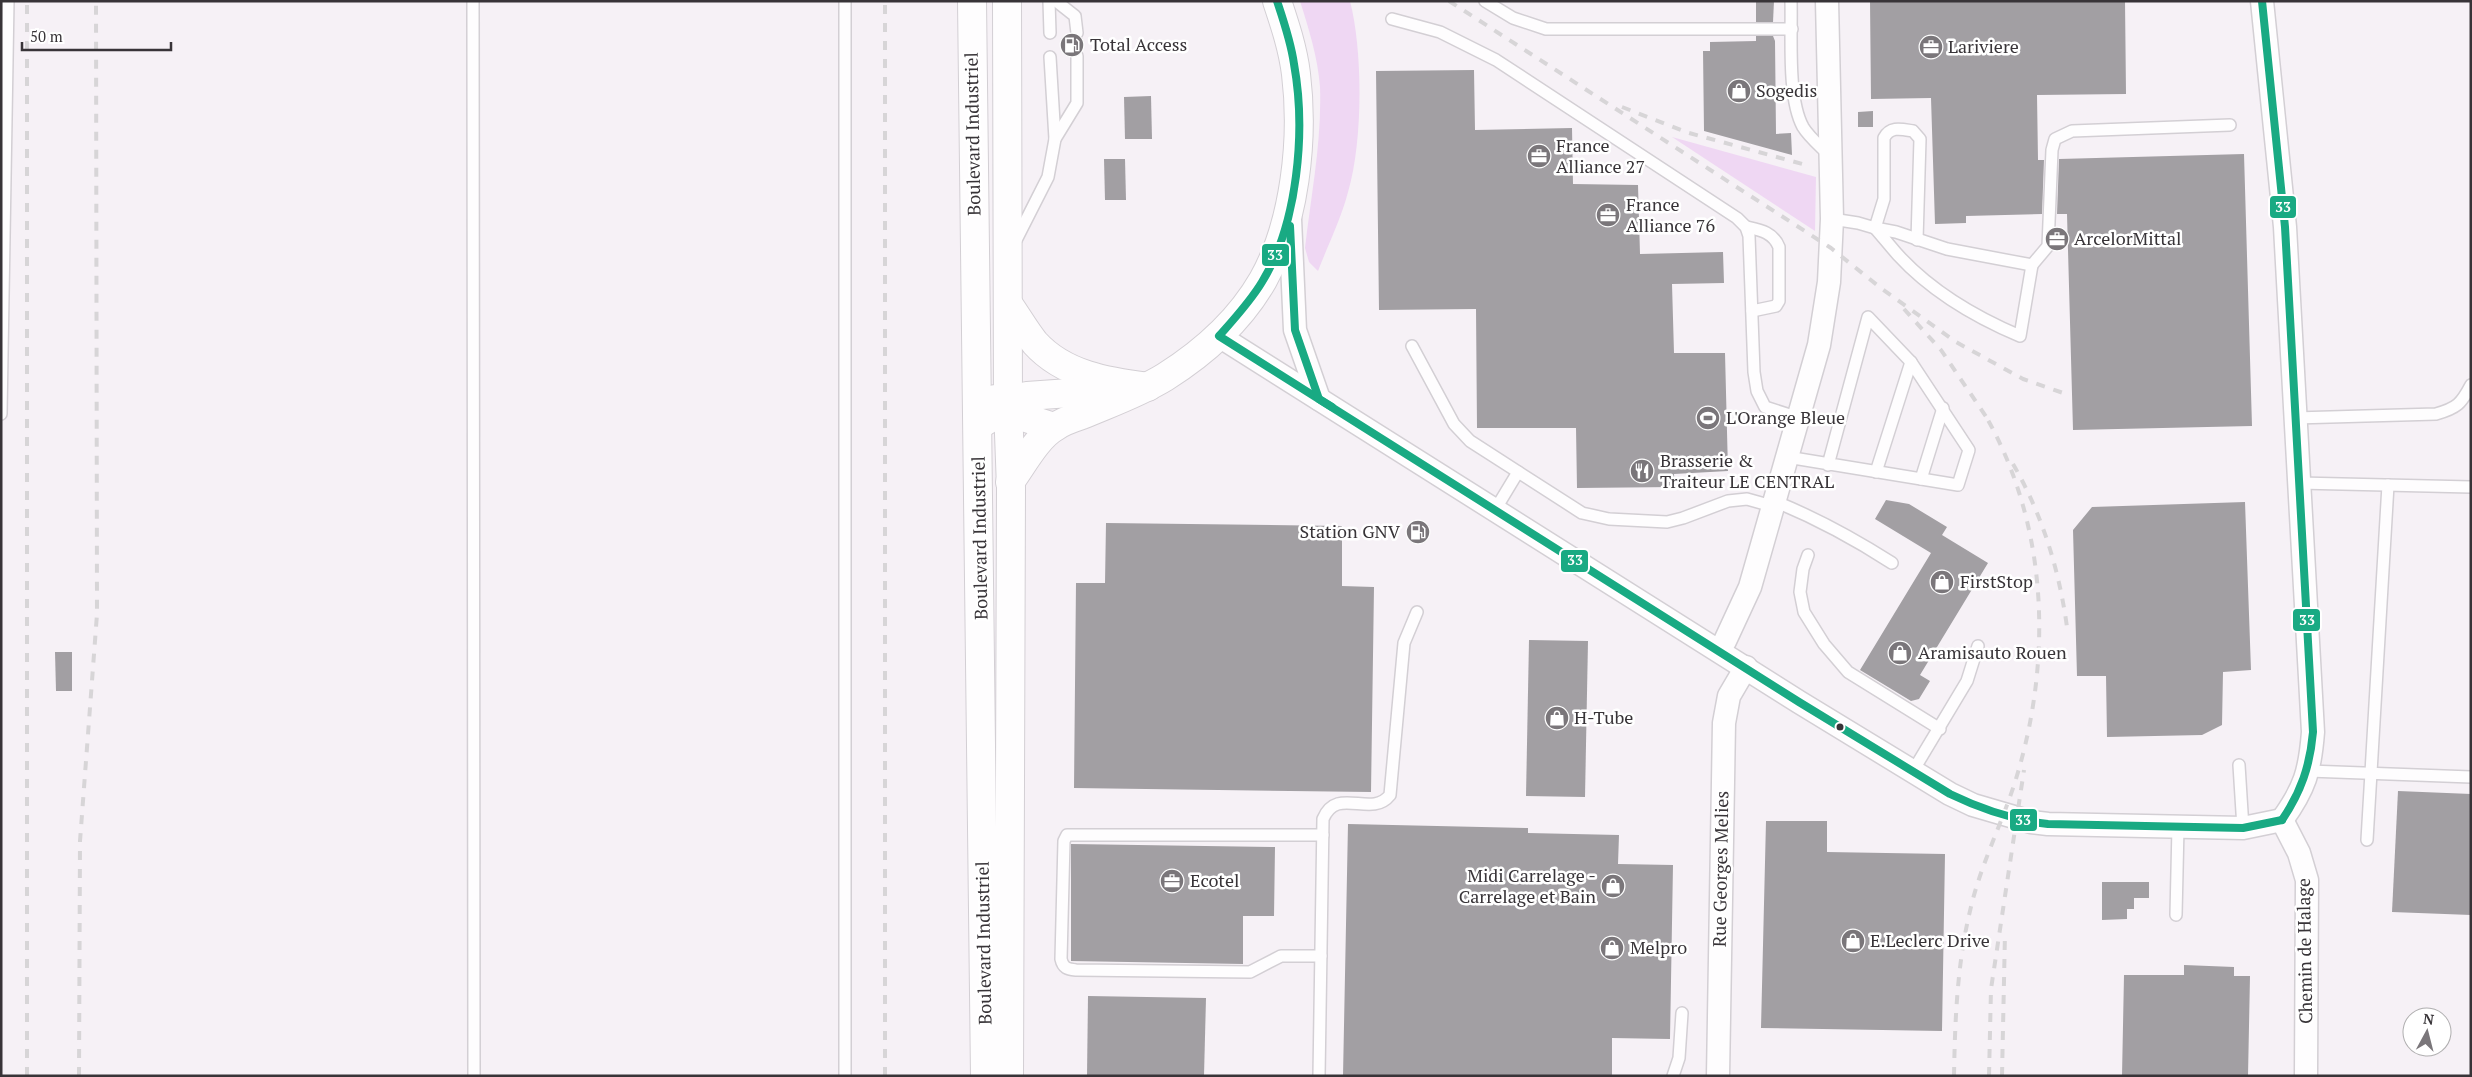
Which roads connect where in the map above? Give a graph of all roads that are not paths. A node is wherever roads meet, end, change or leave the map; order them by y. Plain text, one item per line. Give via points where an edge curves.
1 (8, 1) edge
2 (473, 1) edge
3 (845, 1) edge
4 (972, 1) edge
5 (1007, 1) edge
6 (1049, 1) edge
7 (1056, 1) edge
8 (1277, 1) edge
9 (1485, 1) edge
10 (1791, 1) edge
11 (1827, 1) edge
12 (2262, 1) edge
13 (1392, 19) dead end
14 (1792, 29) junction
15 (1050, 33) dead end
16 (1077, 33) dead end
17 (1077, 56) dead end
18 (1050, 57) dead end
19 (2230, 125) dead end
20 (1055, 139) junction
21 (1830, 156) junction
22 (1289, 211) junction
23 (1832, 219) junction
24 (1746, 227) junction
25 (1875, 228) junction
26 (1917, 240) junction
27 (1008, 255) junction
28 (2032, 265) junction
29 (1009, 305) junction
30 (1752, 311) junction
31 (1219, 336) junction
32 (1412, 346) dead end
33 (1911, 362) junction
34 (1135, 385) junction
35 (2471, 385) edge
36 (978, 388) junction
37 (1319, 398) junction
38 (1008, 407) junction
39 (1942, 408) junction
40 (1, 414) edge
41 (1799, 418) junction
42 (2295, 418) junction
43 (978, 425) junction
44 (1054, 427) junction
45 (1787, 457) junction
46 (1828, 465) junction
47 (1518, 472) junction
48 (1876, 472) junction
49 (1921, 480) junction
50 (1010, 482) junction
51 (2299, 483) junction
52 (2388, 485) junction
53 (2471, 487) edge
54 (1773, 504) junction
55 (1495, 510) junction
56 (1808, 555) dead end
57 (1892, 563) dead end
58 (1418, 612) dead end
59 (1978, 646) dead end
60 (1719, 650) junction
61 (1746, 667) junction
62 (1940, 729) junction
63 (2240, 765) dead end
64 (1913, 771) junction
65 (2309, 771) junction
66 (2371, 773) junction
67 (2471, 777) edge
68 (2282, 820) junction
69 (2178, 827) junction
70 (2242, 828) junction
71 (1323, 835) junction
72 (2367, 840) dead end
73 (2176, 915) dead end
74 (1321, 956) junction
75 (1682, 1013) dead end
76 (474, 1076) edge
77 (845, 1076) edge
78 (985, 1076) edge
79 (1009, 1076) edge
80 (1319, 1076) edge
81 (1673, 1076) edge
82 (1718, 1076) edge
83 (2306, 1076) edge

1 - 40 lane
2 - 76 lane
3 - 77 lane
4 - 36 main road, Boulevard Industriel
5 - 27 main road, Boulevard Industriel
6 - 15 lane
7 - 16 lane via 1075,16
8 - 22 main road via 1296,73 1299,117
9 - 14 lane via 1513,18 1546,29
10 - 14 lane
11 - 21 street
12 - 42 street via 2285,227
13 - 24 lane via 1440,32 1496,60
14 - 21 lane via 1793,93 1797,112 1803,127
17 - 20 lane via 1077,103
18 - 20 lane
19 - 28 lane via 2089,129 2061,134 2055,139 2052,150 2048,246
20 - 27 lane via 1048,177
21 - 23 street
22 - 31 main road via 1276,252 1262,281
22 - 37 street via 1295,330
23 - 25 lane
23 - 41 street via 1829,282 1819,345
24 - 30 lane
24 - 30 lane via 1770,235 1779,247 1779,301 1776,306
25 - 26 lane
25 - 26 lane via 1884,199 1884,138 1893,129 1913,131 1920,139
25 - 28 lane via 1898,255 1951,300 1990,324 2020,336
26 - 28 lane
27 - 29 main road, Boulevard Industriel
29 - 34 main road via 1036,344 1066,368
29 - 38 main road, Boulevard Industriel
30 - 41 lane via 1756,391 1765,407
31 - 34 main road via 1193,358
31 - 37 street
32 - 47 lane via 1454,424 1470,441
33 - 39 lane
33 - 46 lane via 1868,317
33 - 48 lane
34 - 38 main road via 1032,395
34 - 44 main road
35 - 42 lane via 2462,402 2452,410 2436,414
36 - 38 main road
36 - 43 main road, Boulevard Industriel
37 - 55 street
38 - 43 main road
38 - 44 main road via 1028,420
38 - 50 main road, Boulevard Industriel
39 - 49 lane
39 - 49 lane via 1969,450 1958,485
41 - 45 street
42 - 51 street
43 - 78 main road, Boulevard Industriel
44 - 50 main road via 1032,450
45 - 46 lane
45 - 54 street
46 - 48 lane
47 - 54 lane via 1582,513 1610,519 1668,522 1736,500
47 - 55 lane
48 - 49 lane
50 - 79 main road, Boulevard Industriel
51 - 52 lane
51 - 65 street via 2313,732
52 - 53 lane
52 - 66 lane
54 - 57 lane via 1820,520
54 - 60 street via 1750,587
55 - 60 street
56 - 62 lane via 1800,592 1804,612 1824,644 1848,672
58 - 71 lane via 1404,643 1390,795 1376,804 1333,805 1327,809 1323,819
59 - 62 lane via 1968,680
60 - 61 street
61 - 64 street
61 - 82 street, Rue Georges Melies via 1729,696 1724,723
62 - 64 lane
63 - 70 lane
64 - 69 street via 1973,805 2031,822
65 - 66 lane
65 - 68 street via 2297,799
66 - 67 lane
66 - 72 lane
68 - 70 street
68 - 83 street, Chemin de Halage via 2299,853 2307,880
69 - 70 street
69 - 73 lane
71 - 74 lane
71 - 74 lane via 1067,835 1064,841 1061,959 1066,969 1076,970 1250,972 1281,956
74 - 80 lane
75 - 81 lane via 1679,1058

